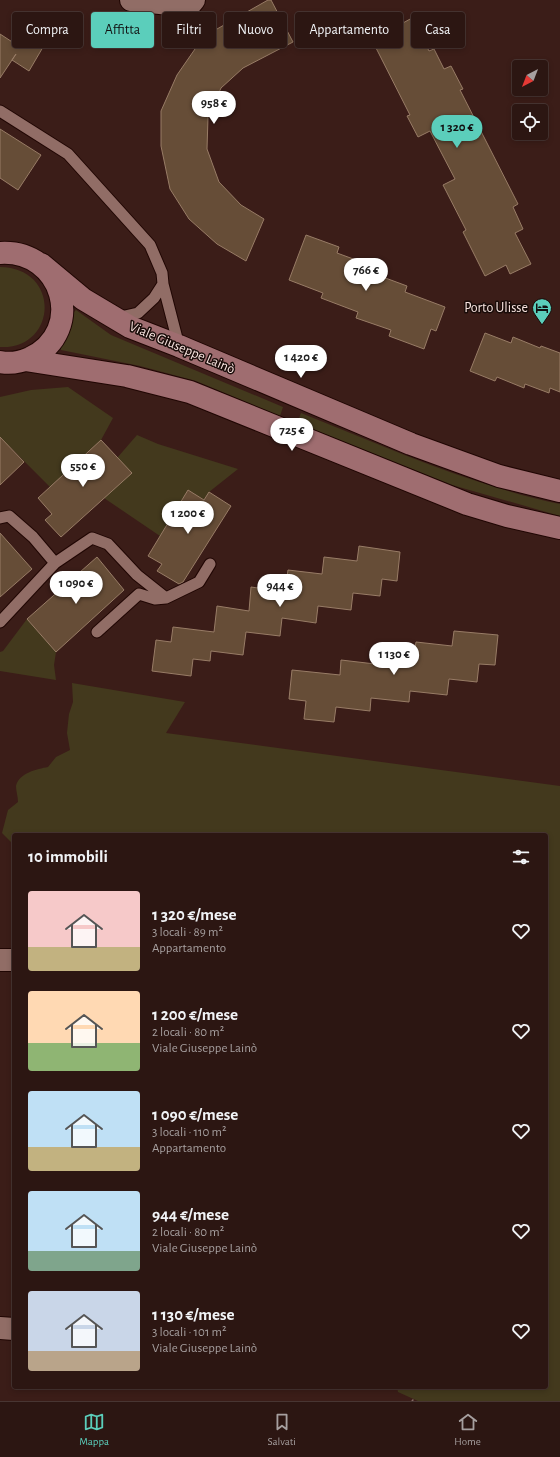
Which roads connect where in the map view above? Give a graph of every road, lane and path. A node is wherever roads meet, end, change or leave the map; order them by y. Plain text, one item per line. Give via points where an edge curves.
1 (131, 0) edge
2 (194, 0) edge
3 (0, 111) edge
4 (0, 244) edge
5 (10, 253) edge
6 (41, 264) junction
7 (163, 284) junction
8 (114, 318) junction
9 (179, 346) junction
10 (26, 360) junction
11 (0, 362) edge
12 (560, 491) edge
13 (0, 518) edge
14 (560, 528) edge
15 (54, 563) junction
16 (210, 564) dead end
17 (166, 598) junction
18 (0, 622) edge
19 (97, 632) dead end
20 (0, 960) edge
21 (12, 960) edge
22 (0, 1328) edge
23 (12, 1329) edge

1 - 2 street via 189,6
3 - 7 lane via 68,154 150,245 162,273
4 - 5 main road
5 - 6 main road via 32,258
6 - 8 main road, Viale Giuseppe Lainò via 83,300
6 - 10 main road via 49,272 59,290 62,312 51,341 44,349
7 - 8 lane via 154,298 138,313
7 - 9 lane
8 - 9 main road, Viale Giuseppe Lainò
9 - 12 main road, Viale Giuseppe Lainò via 411,444 498,476
10 - 11 main road
10 - 14 main road via 127,376 190,392 468,504
13 - 15 lane via 9,516 33,537
15 - 17 lane via 92,538 108,544 137,575
15 - 18 lane
16 - 17 lane via 199,582
17 - 19 lane via 139,594
20 - 21 street
22 - 23 street

